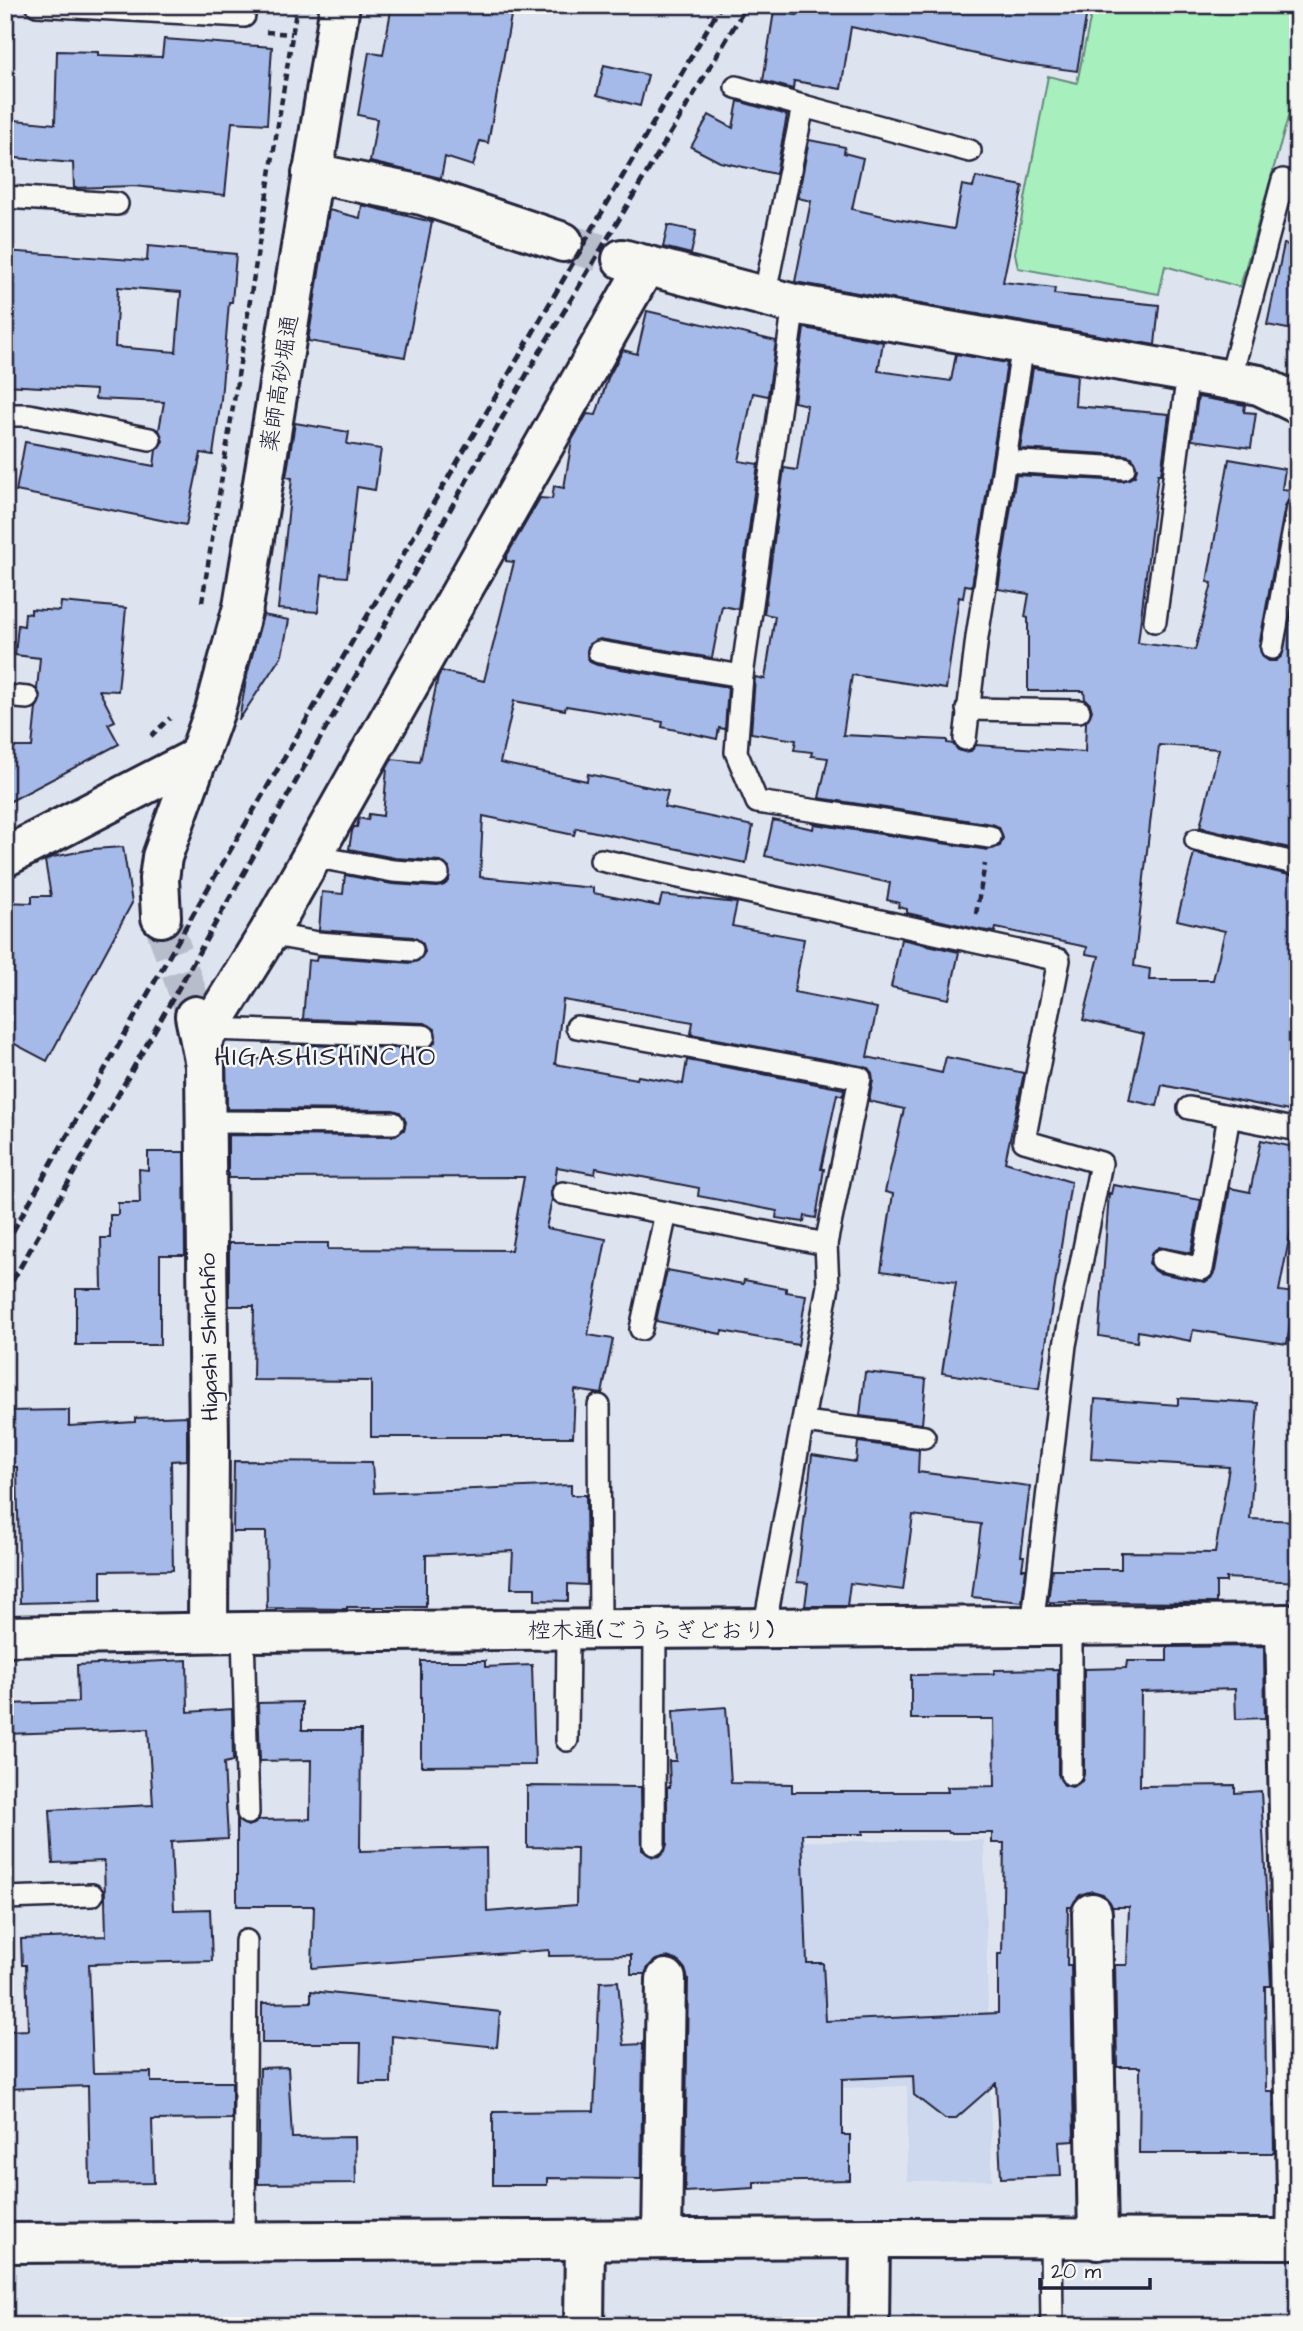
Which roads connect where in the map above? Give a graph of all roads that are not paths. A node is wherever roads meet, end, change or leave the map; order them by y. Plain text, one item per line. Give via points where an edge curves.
1 (37, 5) edge
2 (244, 16) road end
3 (337, 22) edge
4 (736, 88) dead end
5 (803, 106) junction
6 (970, 151) dead end
7 (312, 173) junction
8 (1283, 180) dead end
9 (5, 197) edge
10 (117, 204) dead end
11 (563, 242) tunnel mouth
12 (779, 301) junction
13 (1023, 345) junction
14 (1188, 373) junction
15 (1230, 380) junction
16 (1298, 404) edge
17 (5, 415) edge
18 (150, 439) dead end
19 (1005, 461) junction
20 (1124, 468) dead end
21 (1298, 508) edge
22 (1155, 621) dead end
23 (1272, 648) dead end
24 (599, 652) dead end
25 (742, 676) junction
26 (5, 696) edge
27 (28, 698) dead end
28 (967, 709) junction
29 (1079, 710) dead end
30 (965, 739) dead end
31 (200, 756) junction
32 (990, 837) road end
33 (1196, 840) dead end
34 (312, 856) junction
35 (5, 857) edge
36 (601, 860) dead end
37 (1298, 864) edge
38 (438, 874) dead end
39 (162, 917) tunnel mouth
40 (268, 934) junction
41 (412, 950) dead end
42 (201, 1026) junction
43 (577, 1027) dead end
44 (424, 1036) dead end
45 (1189, 1108) dead end
46 (1229, 1116) junction
47 (205, 1122) junction
48 (393, 1123) dead end
49 (1298, 1130) edge
50 (563, 1194) dead end
51 (666, 1213) junction
52 (826, 1244) junction
53 (1162, 1260) dead end
54 (641, 1329) dead end
55 (599, 1406) dead end
56 (804, 1422) junction
57 (924, 1437) dead end
58 (1291, 1624) edge
59 (1032, 1627) junction
60 (1071, 1627) junction
61 (764, 1629) junction
62 (584, 1630) junction
63 (655, 1630) junction
64 (225, 1632) junction
65 (5, 1636) edge
66 (567, 1740) dead end
67 (1071, 1774) dead end
68 (248, 1813) dead end
69 (654, 1844) dead end
70 (92, 1895) dead end
71 (5, 1898) edge
72 (1092, 1913) dead end
73 (246, 1941) dead end
74 (666, 1979) dead end
75 (870, 2238) junction
76 (585, 2239) junction
77 (662, 2239) junction
78 (1297, 2239) edge
79 (1051, 2240) junction
80 (1097, 2240) junction
81 (244, 2242) junction
82 (5, 2243) edge
83 (584, 2326) edge
84 (869, 2326) edge
85 (1052, 2326) edge

1 - 2 lane
3 - 7 street, 薬師高砂堀通
4 - 5 lane
5 - 6 lane
5 - 12 lane
7 - 11 street via 422,195
7 - 31 street, 薬師高砂堀通 via 243,607
8 - 15 lane
9 - 10 lane
12 - 13 street
12 - 25 lane
12 - 34 street via 634,262
13 - 14 street
13 - 19 lane
14 - 15 street
14 - 22 lane
15 - 16 street via 1259,385
17 - 18 lane via 29,415
19 - 20 lane
19 - 28 lane
21 - 23 lane
24 - 25 lane
25 - 32 lane via 736,752 757,802
26 - 27 lane
28 - 29 lane
28 - 30 lane
31 - 35 street
31 - 39 street, 薬師高砂堀通 via 162,857
33 - 37 lane
34 - 38 lane
34 - 40 street
36 - 59 lane via 1059,960 1024,1141 1101,1163 1065,1345
40 - 41 lane
40 - 42 street
42 - 44 lane
42 - 47 street, Higashi Shinchño
43 - 52 lane via 860,1079
45 - 46 lane
46 - 49 lane
46 - 53 lane via 1202,1269
47 - 48 lane
47 - 64 street, Higashi Shinchño via 209,1442
50 - 51 lane
51 - 52 lane
51 - 54 lane
52 - 56 lane via 828,1286
55 - 62 lane
56 - 57 lane
56 - 61 lane
58 - 60 street, 椌木通(ごうらぎどおり)
58 - 78 street
59 - 60 street, 椌木通(ごうらぎどおり)
59 - 61 street, 椌木通(ごうらぎどおり)
60 - 67 lane
61 - 63 street, 椌木通(ごうらぎどおり)
62 - 63 street, 椌木通(ごうらぎどおり)
62 - 64 street, 椌木通(ごうらぎどおり)
62 - 66 lane
63 - 69 lane
64 - 65 street, 椌木通(ごうらぎどおり)
64 - 68 lane
70 - 71 lane
72 - 80 street
73 - 81 lane
74 - 77 street
75 - 77 street
75 - 79 street
75 - 84 street
76 - 77 street
76 - 81 street
76 - 83 street
78 - 80 street
79 - 80 street
79 - 85 lane
81 - 82 street

